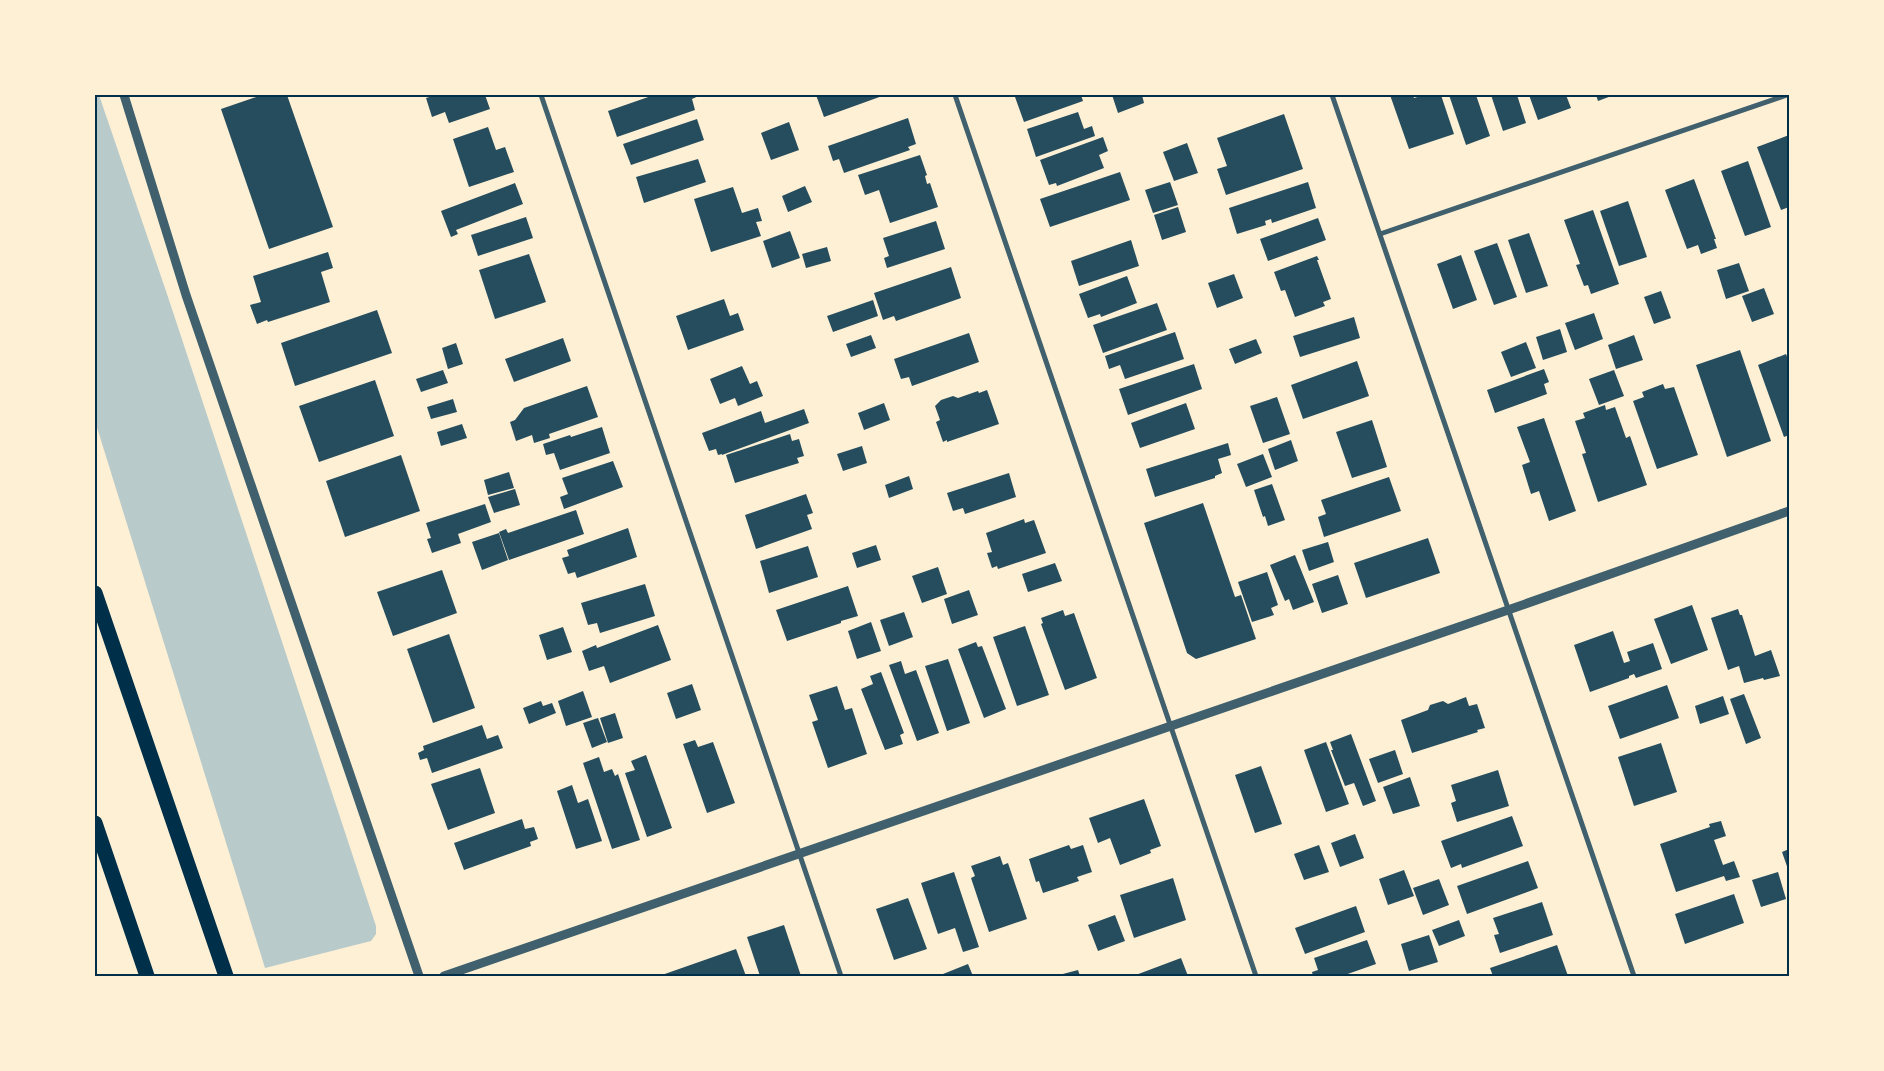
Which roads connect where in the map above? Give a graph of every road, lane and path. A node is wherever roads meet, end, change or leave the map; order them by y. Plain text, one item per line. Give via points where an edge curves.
1 (124, 95) edge
2 (541, 95) edge
3 (955, 95) edge
4 (1332, 95) edge
5 (1787, 95) edge
6 (1380, 234) junction
7 (1789, 511) edge
8 (95, 593) edge
9 (1508, 610) junction
10 (1170, 726) junction
11 (95, 823) edge
12 (800, 854) junction
13 (147, 976) edge
14 (226, 976) edge
15 (420, 976) edge
16 (444, 976) edge
17 (841, 976) edge
18 (1256, 976) edge
19 (1634, 976) edge

1 - 15 street via 190,304
2 - 12 street
3 - 10 street
4 - 6 street
5 - 6 street
6 - 9 street
7 - 9 street
8 - 14 highway
9 - 10 street
9 - 19 street
10 - 12 street
10 - 18 street
11 - 13 highway
12 - 16 street
12 - 17 street

